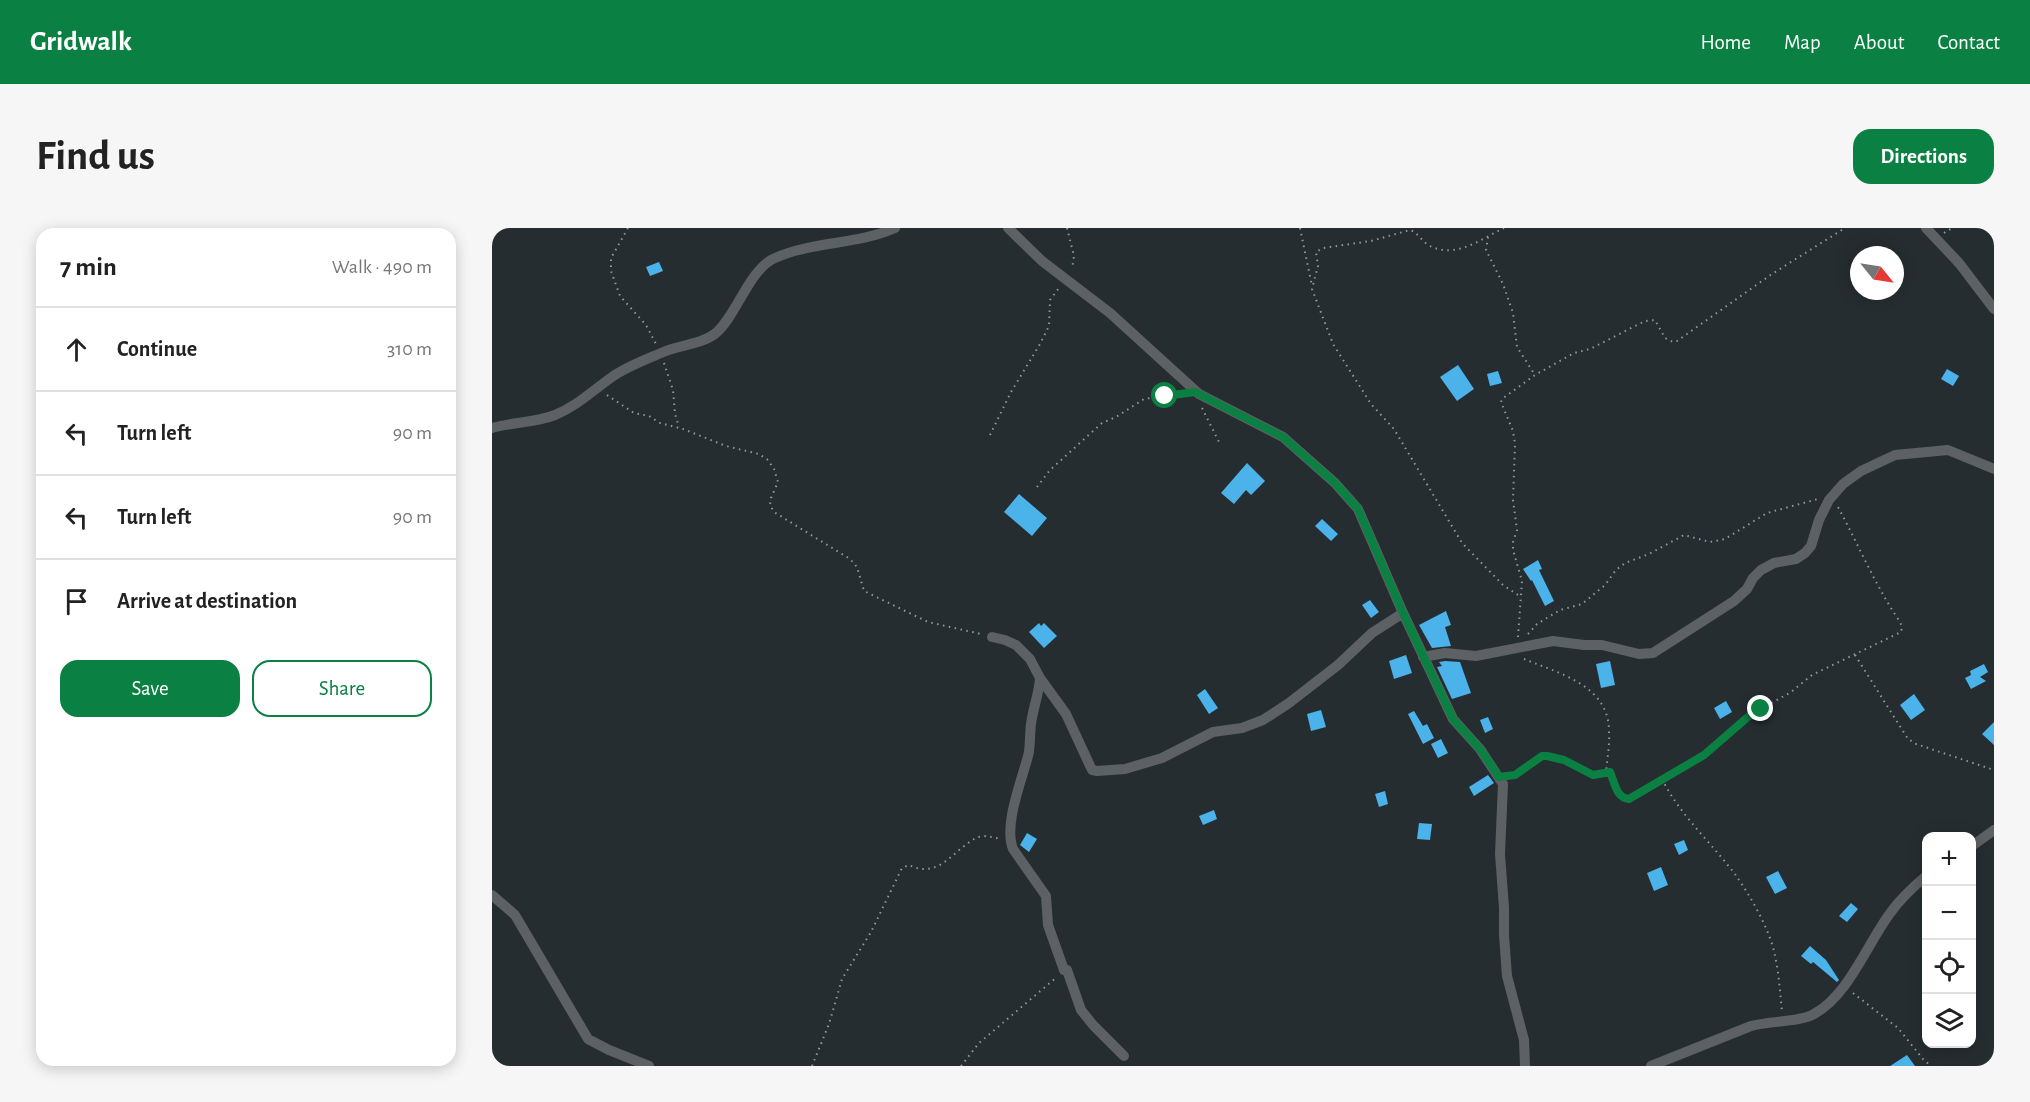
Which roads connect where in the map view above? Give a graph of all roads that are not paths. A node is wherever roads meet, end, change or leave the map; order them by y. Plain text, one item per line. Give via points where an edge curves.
1 (895, 228) edge
2 (1008, 228) edge
3 (1926, 228) edge
4 (1994, 309) edge
5 (492, 417) edge
6 (498, 426) edge
7 (1994, 469) edge
8 (1403, 613) junction
9 (992, 637) road end
10 (1423, 657) junction
11 (1040, 678) junction
12 (1994, 830) edge
13 (1976, 843) edge
14 (1922, 880) edge
15 (492, 895) edge
16 (1124, 1056) dead end
17 (649, 1066) edge
18 (1525, 1066) edge
19 (1651, 1066) edge

1 - 6 street via 773,258 757,274 716,333 613,376 579,403 545,418
2 - 8 street via 1042,261 1110,313 1197,393 1283,437 1335,483 1358,509
3 - 4 street
5 - 6 street
7 - 10 street via 1948,450 1902,453 1861,471 1830,498 1805,553 1761,570 1734,601 1653,653 1553,641 1476,657 1445,653
8 - 10 street
8 - 11 street via 1263,720 1212,732 1162,758 1125,769 1092,770 1066,714
9 - 11 street via 1024,652
10 - 18 street via 1453,719 1480,749 1504,789 1500,854 1507,976 1524,1040
11 - 16 street via 1010,841 1046,896 1048,925 1058,958 1067,970 1081,1010
12 - 13 street
14 - 19 street via 1889,913 1843,987 1815,1014 1751,1026
15 - 17 street via 516,915 588,1039

